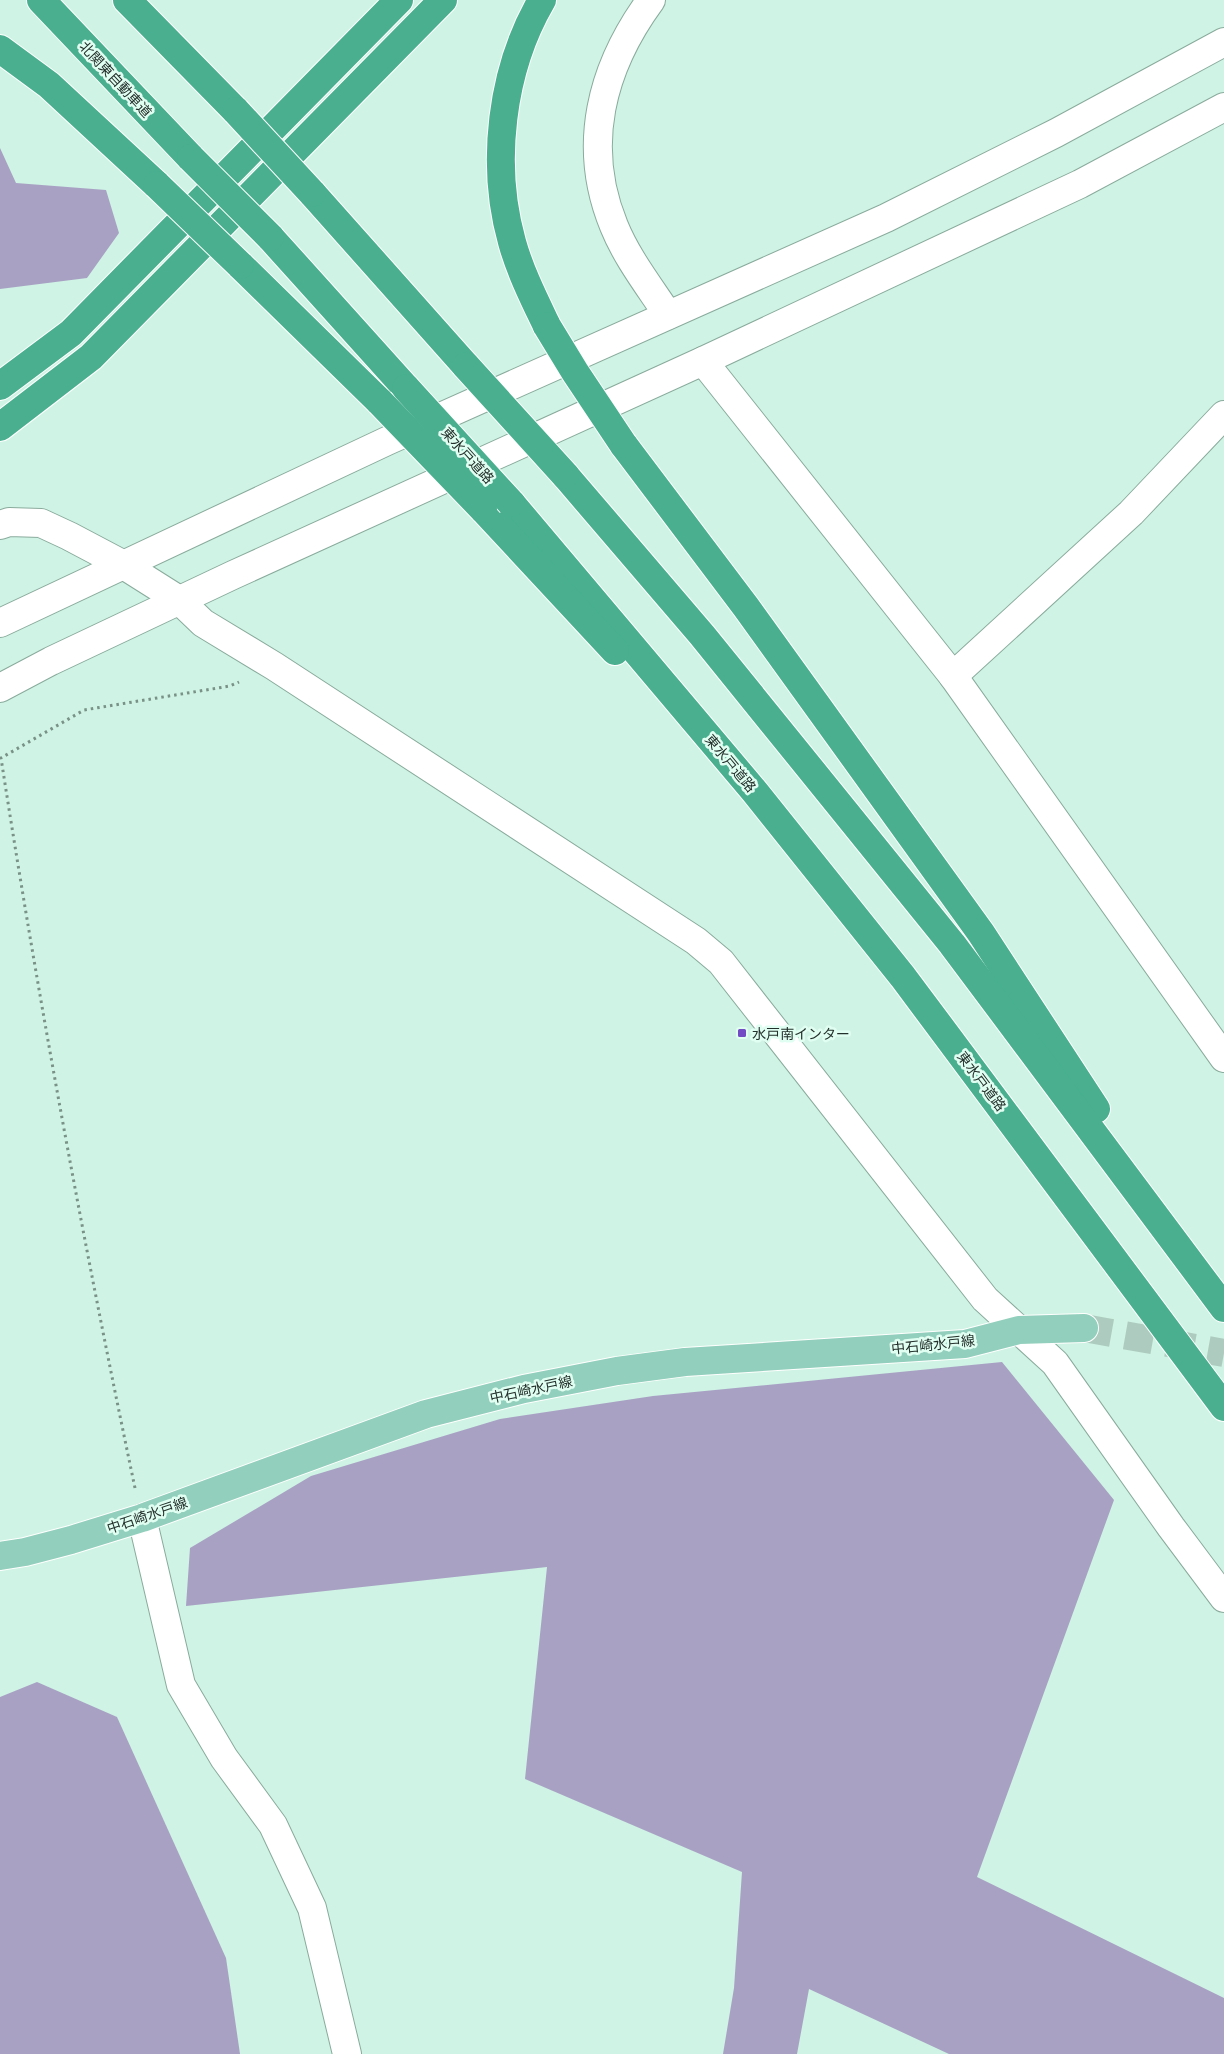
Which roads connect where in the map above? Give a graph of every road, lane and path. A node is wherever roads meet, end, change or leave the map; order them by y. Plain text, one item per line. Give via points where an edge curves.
1 (41, 0) edge
2 (127, 0) edge
3 (399, 0) edge
4 (443, 0) edge
5 (542, 0) edge
6 (651, 0) edge
7 (1224, 42) edge
8 (0, 49) edge
9 (1224, 107) edge
10 (192, 158) joint
11 (668, 315) junction
12 (703, 361) junction
13 (0, 386) edge
14 (1224, 415) edge
15 (0, 427) edge
16 (0, 525) edge
17 (122, 564) junction
18 (179, 600) junction
19 (0, 623) edge
20 (274, 666) junction
21 (953, 676) junction
22 (0, 688) edge
23 (755, 792) junction
24 (1224, 1058) edge
25 (1224, 1304) edge
26 (1224, 1308) edge
27 (1084, 1328) tunnel mouth
28 (1019, 1330) junction
29 (1224, 1407) edge
30 (142, 1518) junction
31 (0, 1556) edge
32 (1224, 1598) edge
33 (347, 2054) edge

1 - 10 highway, 北関東自動車道
2 - 26 highway, bridge via 312,193 565,475 702,635 952,944
3 - 13 highway via 71,333
4 - 15 highway via 91,357
5 - 25 highway, bridge via 532,17 516,61 503,113 500,161 512,242 547,326 623,444 746,607 981,933
6 - 11 street via 620,48 609,74 599,123 598,156 614,226
7 - 11 street via 1056,133 886,218
8 - 23 highway, bridge via 48,84 157,185 380,402 620,657
9 - 12 street via 1080,184
10 - 23 highway, 東水戸道路, bridge via 270,237 511,503
11 - 17 street
12 - 18 street
12 - 21 street
14 - 21 street via 1131,513
16 - 17 street via 9,522 40,523
17 - 18 street
17 - 19 street
18 - 20 street via 204,623
18 - 22 street
20 - 28 street via 696,941 721,962 985,1300
20 - 30 path via 230,686 84,710 2,758 28,932 96,1301
21 - 24 street
23 - 29 highway, 東水戸道路 via 903,977
27 - 28 main road, 中石崎水戸線
28 - 30 main road, 中石崎水戸線 via 965,1344 685,1362 617,1371 524,1390 426,1414
28 - 32 street via 1055,1363
30 - 31 main road, 中石崎水戸線 via 70,1540
30 - 33 street via 181,1685 224,1758 273,1825 312,1908

